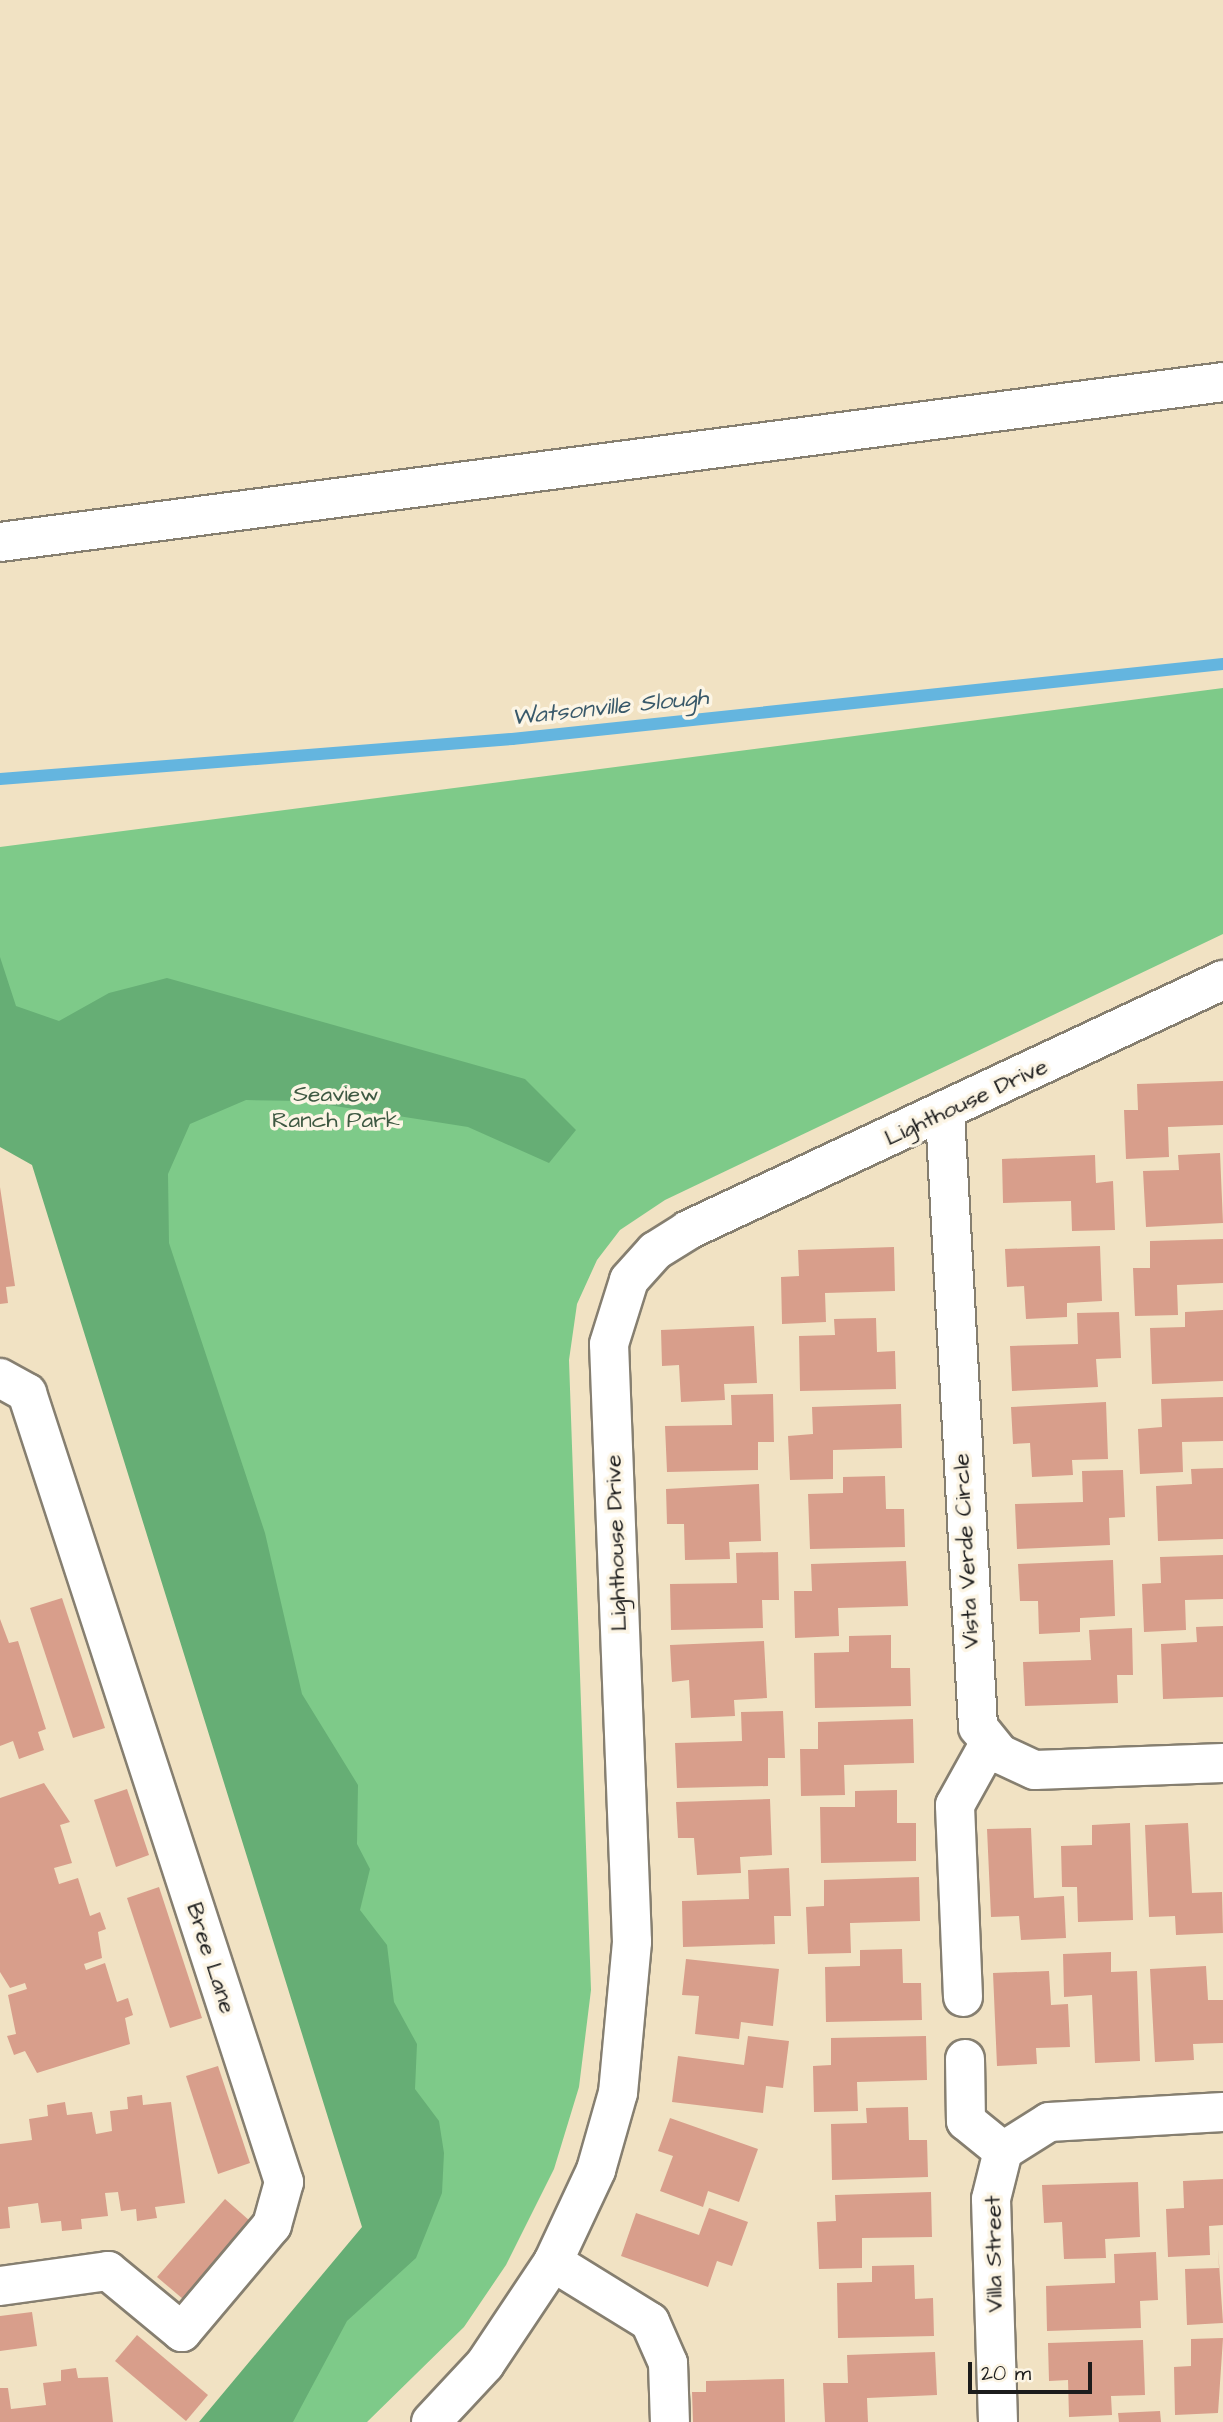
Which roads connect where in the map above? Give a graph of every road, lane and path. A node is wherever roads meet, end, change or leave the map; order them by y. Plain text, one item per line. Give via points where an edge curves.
1 (1223, 382) edge
2 (0, 541) edge
3 (1223, 980) edge
4 (945, 1113) junction
5 (0, 1378) edge
6 (989, 1744) junction
7 (1223, 1763) edge
8 (963, 1997) dead end
9 (965, 2059) dead end
10 (1223, 2112) edge
11 (1003, 2151) junction
12 (553, 2262) junction
13 (0, 2287) edge
14 (430, 2422) edge
15 (670, 2422) edge
16 (998, 2422) edge

1 - 2 street
3 - 4 street, Lighthouse Drive
4 - 6 street, Vista Verde Circle via 974,1708
4 - 12 street, Lighthouse Drive via 688,1230 655,1251 619,1298 609,1376 632,1996 607,2136
5 - 13 street, Bree Lane via 27,1393 284,2182 272,2225 182,2332 108,2271
6 - 7 street via 1035,1770
6 - 8 street via 955,1805
9 - 11 street via 966,2121
10 - 11 street via 1073,2117 1029,2129
11 - 16 street, Villa Street via 991,2199
12 - 14 street, Lighthouse Drive via 485,2364
12 - 15 street via 649,2322 668,2363

